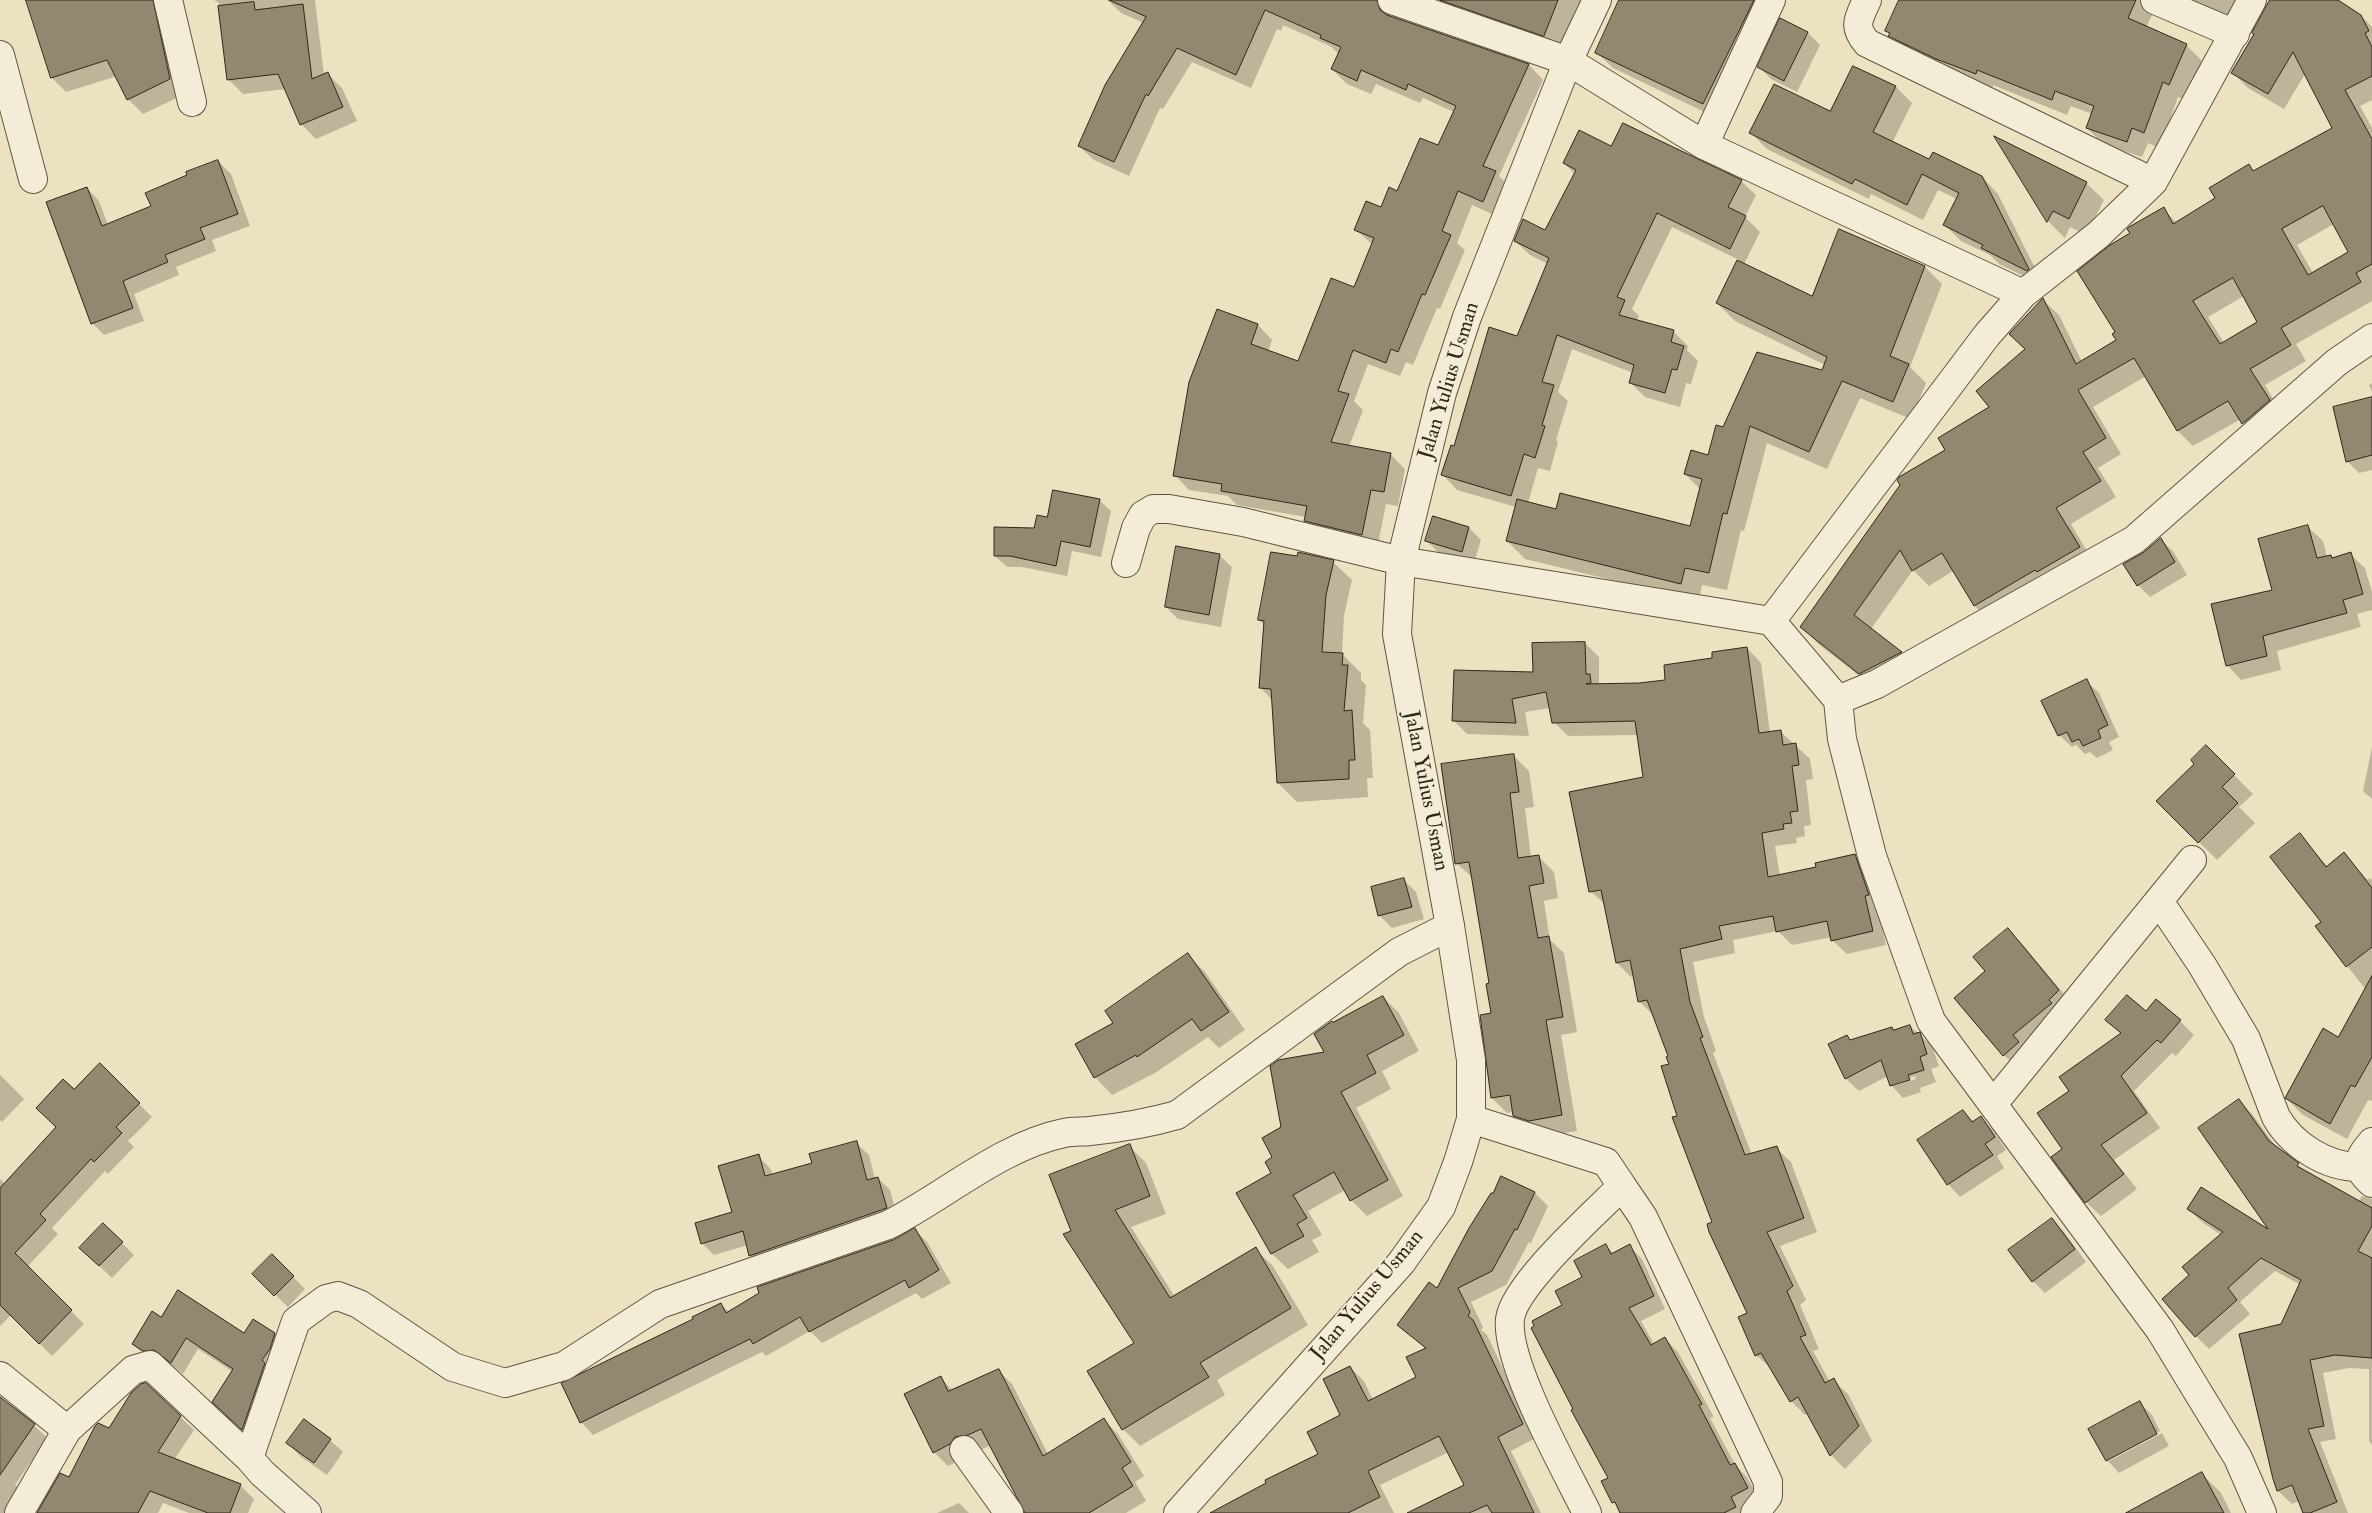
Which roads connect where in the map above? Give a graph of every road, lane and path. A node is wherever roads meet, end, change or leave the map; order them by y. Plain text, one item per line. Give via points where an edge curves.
1 (168, 0) edge
2 (1392, 0) edge
3 (1597, 0) edge
4 (1771, 0) edge
5 (1867, 0) edge
6 (2155, 0) edge
7 (2252, 0) edge
8 (2235, 34) junction
9 (0, 55) edge
10 (1568, 61) junction
11 (192, 102) dead end
12 (1704, 146) junction
13 (33, 179) dead end
14 (2153, 182) junction
15 (2023, 294) junction
16 (2372, 338) edge
17 (1401, 560) junction
18 (1126, 563) dead end
19 (1771, 621) junction
20 (1838, 700) junction
21 (2192, 860) dead end
22 (2159, 901) junction
23 (1450, 926) junction
24 (1993, 1104) junction
25 (1471, 1120) junction
26 (2372, 1142) edge
27 (2365, 1175) edge
28 (1622, 1186) junction
29 (0, 1376) edge
30 (67, 1430) junction
31 (964, 1450) dead end
32 (249, 1458) junction
33 (19, 1513) edge
34 (307, 1513) edge
35 (1009, 1513) edge
36 (1178, 1513) edge
37 (1587, 1513) edge
38 (1756, 1513) edge
39 (2262, 1513) edge

1 - 11 street
2 - 10 street
3 - 10 street, Jalan Yulius Usman
4 - 12 street
5 - 14 street via 1857,23 1859,34 1867,43
6 - 8 street
7 - 8 street
8 - 14 street
9 - 13 street
10 - 12 street
10 - 17 street, Jalan Yulius Usman via 1467,316 1442,393
12 - 15 street
14 - 15 street via 2098,235
15 - 19 street via 1987,335
16 - 20 street via 2337,362 2134,540 1877,684
17 - 18 street via 1243,522 1153,509 1143,515 1136,528
17 - 19 street
17 - 23 street, Jalan Yulius Usman via 1397,634
19 - 20 street
20 - 24 street via 1842,739 1872,856 1931,1021
21 - 22 street
22 - 24 street
22 - 27 street via 2246,1039 2282,1128 2291,1138 2327,1160
23 - 25 street, Jalan Yulius Usman via 1472,1060
23 - 32 street via 1399,952 1176,1115 1154,1122 1064,1133 1029,1145 993,1162 888,1225 660,1304 564,1366 505,1383 453,1367 360,1304 338,1296 326,1299 296,1321
24 - 39 street via 2160,1330 2238,1458
25 - 28 street via 1606,1162
25 - 36 street, Jalan Yulius Usman via 1441,1207 1401,1263
26 - 27 street via 2361,1155
28 - 37 street via 1557,1250 1519,1297 1510,1318 1511,1342 1524,1382
28 - 38 street via 1643,1217 1768,1482 1768,1496
29 - 30 street
30 - 32 street via 133,1370 150,1365
30 - 33 street
31 - 35 street
32 - 34 street

